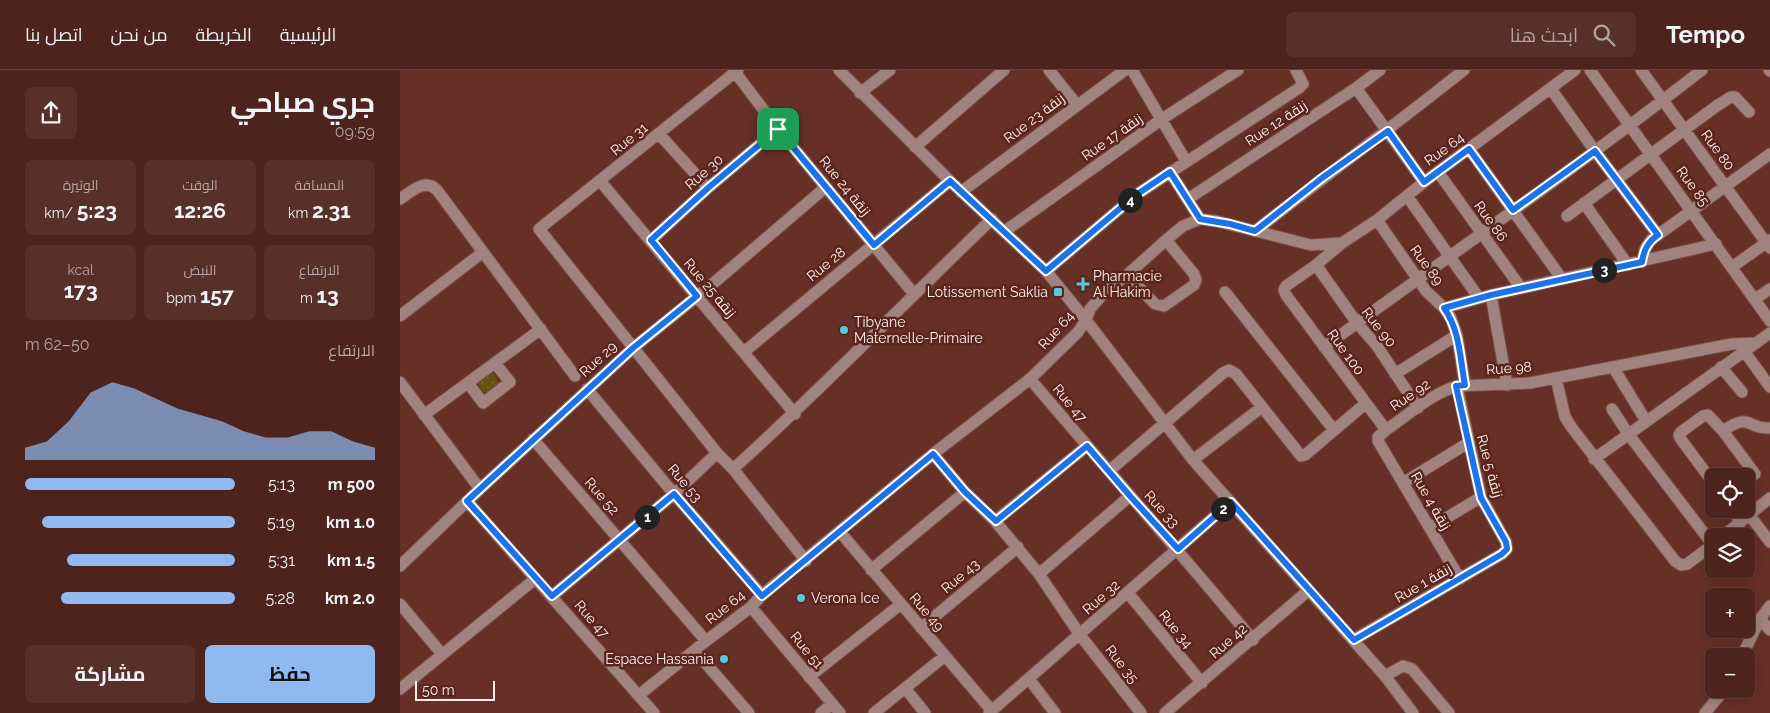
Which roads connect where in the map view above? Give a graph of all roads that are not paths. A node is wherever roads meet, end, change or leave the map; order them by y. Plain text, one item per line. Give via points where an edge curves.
1 (839, 70) edge
2 (890, 70) edge
3 (1004, 70) edge
4 (1049, 70) edge
5 (1125, 70) edge
6 (1132, 70) edge
7 (1238, 70) edge
8 (1296, 70) edge
9 (1380, 70) edge
10 (1464, 70) edge
11 (1575, 70) edge
12 (1590, 70) edge
13 (1641, 70) edge
14 (1702, 70) edge
15 (737, 71) edge
16 (1363, 74) edge
17 (1356, 88) junction
18 (1551, 89) junction
19 (860, 93) junction
20 (1663, 100) junction
21 (1077, 105) junction
22 (1749, 112) dead end
23 (1162, 119) junction
24 (1630, 125) junction
25 (778, 129) junction
26 (1684, 129) junction
27 (1388, 131) junction
28 (659, 134) junction
29 (915, 147) junction
30 (1469, 149) junction
31 (1595, 151) junction
32 (1650, 154) junction
33 (1770, 154) edge
34 (1186, 161) junction
35 (1170, 172) junction
36 (1438, 172) junction
37 (1616, 178) junction
38 (950, 181) junction
39 (601, 182) junction
40 (1424, 182) junction
41 (826, 187) junction
42 (1725, 187) junction
43 (708, 188) junction
44 (962, 192) junction
45 (1407, 196) junction
46 (400, 198) edge
47 (1188, 199) junction
48 (1584, 203) junction
49 (1513, 210) junction
50 (1691, 210) junction
51 (1567, 216) dead end
52 (992, 219) junction
53 (1200, 219) junction
54 (1377, 220) junction
55 (1005, 231) junction
56 (1255, 231) junction
57 (1482, 233) junction
58 (1658, 235) junction
59 (651, 240) junction
60 (1166, 240) junction
61 (1342, 243) junction
62 (1716, 244) junction
63 (1769, 244) edge
64 (874, 245) junction
65 (483, 252) junction
66 (1449, 257) junction
67 (1642, 262) junction
68 (1316, 265) junction
69 (1628, 265) junction
70 (1732, 267) junction
71 (1046, 271) junction
72 (1127, 275) junction
73 (1417, 278) junction
74 (1562, 280) junction
75 (1521, 288) junction
76 (1770, 289) edge
77 (1225, 292) dead end
78 (914, 294) junction
79 (697, 296) junction
80 (1485, 296) junction
81 (1755, 299) junction
82 (1444, 308) junction
83 (400, 316) edge
84 (1086, 320) junction
85 (1770, 322) edge
86 (1357, 324) junction
87 (541, 329) junction
88 (1770, 333) edge
89 (1456, 335) junction
90 (1756, 343) junction
91 (1324, 347) junction
92 (633, 348) junction
93 (1744, 351) junction
94 (744, 352) junction
95 (495, 363) junction
96 (1613, 367) junction
97 (1721, 367) junction
98 (1395, 374) junction
99 (575, 376) dead end
100 (1030, 378) junction
101 (1556, 378) junction
102 (400, 382) edge
103 (468, 383) junction
104 (1507, 385) junction
105 (1461, 386) junction
106 (1770, 387) edge
107 (587, 389) junction
108 (1742, 392) dead end
109 (1365, 404) junction
110 (1262, 406) junction
111 (1418, 408) junction
112 (1612, 409) dead end
113 (795, 414) junction
114 (424, 415) junction
115 (1646, 421) junction
116 (1166, 424) junction
117 (1770, 428) edge
118 (1334, 430) junction
119 (1722, 431) junction
120 (1381, 434) junction
121 (1629, 435) junction
122 (533, 439) junction
123 (1468, 444) junction
124 (1087, 446) junction
125 (717, 453) junction
126 (933, 454) junction
127 (1594, 459) junction
128 (1193, 460) junction
129 (1750, 468) edge
130 (733, 469) junction
131 (1109, 471) junction
132 (1705, 471) edge
133 (1403, 483) junction
134 (480, 489) junction
135 (965, 492) junction
136 (674, 494) junction
137 (1130, 496) junction
138 (1481, 498) junction
139 (1770, 498) edge
140 (467, 501) junction
141 (1231, 502) junction
142 (1745, 519) junction
143 (996, 521) junction
144 (1430, 528) junction
145 (1734, 528) edge
146 (840, 532) junction
147 (1705, 534) edge
148 (620, 539) junction
149 (1770, 542) edge
150 (1018, 547) junction
151 (1178, 549) junction
152 (1507, 549) joint
153 (1705, 550) edge
154 (806, 560) junction
155 (400, 566) edge
156 (872, 570) junction
157 (1039, 574) junction
158 (536, 579) junction
159 (1460, 579) junction
160 (1309, 590) junction
161 (1128, 593) junction
162 (552, 596) junction
163 (762, 596) junction
164 (400, 604) edge
165 (901, 604) junction
166 (1770, 606) edge
167 (751, 607) junction
168 (1760, 619) junction
169 (921, 628) junction
170 (1770, 630) edge
171 (1080, 635) junction
172 (1252, 640) junction
173 (1354, 640) junction
174 (706, 641) junction
175 (1746, 648) edge
176 (695, 651) junction
177 (442, 654) junction
178 (945, 656) junction
179 (1385, 676) junction
180 (809, 677) junction
181 (1029, 679) junction
182 (1202, 683) junction
183 (400, 688) edge
184 (905, 688) junction
185 (639, 695) junction
186 (1718, 698) edge
187 (836, 709) edge
188 (990, 712) edge
189 (654, 713) edge
190 (749, 713) edge
191 (821, 713) edge
192 (874, 713) edge
193 (926, 713) edge
194 (1055, 713) edge
195 (1141, 713) edge
196 (1165, 713) edge
197 (1413, 713) edge
198 (1449, 713) edge
199 (1705, 713) edge

1 - 19 street
2 - 19 street
3 - 29 street
4 - 21 street
5 - 21 street, Rue 23 زنقة
6 - 23 street
7 - 23 street, Rue 17 زنقة
8 - 34 street via 1303,84 1299,88
9 - 16 street, Rue 12 زنقة
10 - 27 street
11 - 18 street, Rue 64
12 - 24 street, Rue 85
13 - 20 street, Rue 80
14 - 20 street
15 - 25 street, Rue 24 زنقة
15 - 28 street, Rue 31
16 - 17 street, Rue 12 زنقة
17 - 27 street
17 - 47 street, Rue 12 زنقة
18 - 30 street, Rue 64
18 - 31 street
19 - 29 street
20 - 24 street
20 - 26 street, Rue 80
21 - 44 street, Rue 23 زنقة
22 - 26 street via 1739,100 1731,97
23 - 34 street
23 - 55 street, Rue 17 زنقة
24 - 31 street
24 - 32 street, Rue 85
25 - 41 street, Rue 24 زنقة
25 - 43 street, Rue 30
26 - 32 street
26 - 42 street, Rue 80
27 - 40 street
27 - 56 street
28 - 39 street, Rue 31
28 - 43 street
29 - 38 street
30 - 36 street, Rue 64
30 - 49 street
31 - 37 street
31 - 49 street
32 - 37 street
32 - 50 street, Rue 85
33 - 42 street
34 - 35 street
35 - 47 street
35 - 71 street via 1136,195
36 - 40 street, Rue 64
36 - 57 street, Rue 86
37 - 48 street
37 - 58 street
38 - 44 street
38 - 64 street, Rue 28
39 - 59 street, Rue 25 زنقة
39 - 92 street, Rue 31 via 539,229
40 - 45 street, Rue 64
41 - 64 street, Rue 24 زنقة
41 - 79 street, Rue 29
42 - 50 street
42 - 63 street, Rue 80
43 - 59 street, Rue 30
44 - 52 street
45 - 54 street, Rue 64
45 - 66 street
46 - 65 street via 420,186 432,186
47 - 53 street
48 - 51 street
48 - 69 street
49 - 57 street
49 - 74 street
50 - 58 street
50 - 62 street, Rue 85
52 - 55 street
52 - 78 street
53 - 56 street, Rue 64
53 - 60 street, Rue 64 via 1183,226
54 - 61 street, Rue 64
54 - 73 street, Rue 89
55 - 71 street
56 - 61 street, Rue 64 via 1311,245
57 - 66 street
57 - 75 street, Rue 86
58 - 67 street via 1647,244
59 - 79 street, Rue 25 زنقة
60 - 72 street, Rue 64
60 - 72 street via 1194,274 1194,285 1164,306 1159,306
61 - 68 street
62 - 67 street
62 - 70 street, Rue 85
63 - 70 street
64 - 78 street, Rue 24 زنقة
64 - 94 street, Rue 28
65 - 83 street
65 - 87 street
66 - 73 street
66 - 80 street
67 - 69 street
68 - 86 street, Rue 90
68 - 91 street, Rue 100 via 1284,290
69 - 74 street
70 - 81 street, Rue 85
71 - 84 street
72 - 84 street, Rue 64 via 1104,293 1090,309
73 - 82 street, Rue 89
73 - 86 street
74 - 75 street
75 - 80 street
76 - 81 street
77 - 118 street
78 - 113 street
79 - 92 street, Rue 29
79 - 94 street, Rue 25 زنقة
80 - 82 street
80 - 104 street
81 - 85 street, Rue 85
82 - 89 street, Rue 89
84 - 100 street, Rue 64 via 1069,342
84 - 116 street
86 - 91 street
86 - 98 street, Rue 90 via 1377,346
87 - 95 street
87 - 99 street
88 - 90 street
89 - 98 street
89 - 105 street, Rue 89
90 - 93 street
90 - 96 street, Rue 98 via 1732,344
91 - 109 street, Rue 100
92 - 107 street, Rue 29
92 - 125 street
93 - 97 street
93 - 106 street
94 - 113 street, Rue 25 زنقة
95 - 103 street
95 - 103 street via 510,382 483,403
96 - 101 street, Rue 98
96 - 115 street
97 - 108 street
97 - 115 street
98 - 111 street, Rue 90
100 - 124 street, Rue 47
100 - 126 street, Rue 64
101 - 104 street, Rue 98
101 - 127 street via 1565,417
102 - 114 street
103 - 114 street
104 - 105 street, Rue 98
105 - 111 street, Rue 92 via 1447,389
105 - 123 street, Rue 5 زنقة
107 - 122 street, Rue 29
107 - 136 street, Rue 53
109 - 118 street
109 - 120 street, Rue 100
110 - 116 street via 1229,370
110 - 118 street via 1301,456
110 - 128 street
111 - 120 street, Rue 92
112 - 121 street
113 - 130 street
114 - 134 street
115 - 121 street
116 - 128 street
116 - 131 street
117 - 119 street via 1742,421
119 - 129 street
119 - 132 street via 1708,414 1679,435
120 - 133 street, Rue 4 زنقة
121 - 127 street
121 - 147 street
122 - 134 street, Rue 29
122 - 148 street, Rue 52
123 - 133 street
123 - 138 street, Rue 5 زنقة
124 - 131 street, Rue 33
124 - 143 street
125 - 130 street
125 - 136 street
126 - 135 street, Rue 35
126 - 146 street, Rue 64
127 - 153 street via 1675,561 1681,565 1688,564
128 - 141 street
130 - 154 street
131 - 137 street, Rue 33
133 - 144 street, Rue 4 زنقة
134 - 140 street, Rue 29
135 - 143 street, Rue 35
135 - 156 street
136 - 148 street
136 - 163 street, Rue 53
137 - 151 street, Rue 33
137 - 157 street
138 - 144 street
138 - 152 street, Rue 5 زنقة
139 - 142 street
140 - 155 street, Rue 29
140 - 158 street, Rue 47
141 - 151 street, Rue 32
141 - 160 street
142 - 145 street
142 - 149 street
143 - 150 street, Rue 35
144 - 159 street, Rue 4 زنقة
146 - 154 street, Rue 64
146 - 156 street, Rue 49
148 - 162 street
148 - 174 street, Rue 52
150 - 157 street, Rue 35
150 - 169 street, Rue 43
151 - 161 street, Rue 32
151 - 172 street, Rue 33
152 - 159 street, Rue 1 زنقة
154 - 163 street, Rue 64
156 - 165 street, Rue 49
157 - 171 street, Rue 35
158 - 162 street, Rue 47
158 - 177 street
159 - 173 street, Rue 1 زنقة
160 - 172 street, Rue 42
160 - 173 street
161 - 171 street, Rue 32
161 - 182 street, Rue 34
162 - 185 street, Rue 47
163 - 167 street, Rue 64
164 - 177 street
165 - 169 street, Rue 49
165 - 180 street
166 - 168 street
167 - 174 street, Rue 64
167 - 180 street, Rue 51
168 - 170 street
168 - 175 street
169 - 178 street, Rue 49
171 - 181 street, Rue 32
171 - 195 street, Rue 35
172 - 182 street, Rue 42
173 - 179 street
174 - 176 street, Rue 64
176 - 185 street, Rue 64
176 - 190 street
177 - 183 street
178 - 184 street
178 - 188 street, Rue 49
179 - 197 street
179 - 198 street via 1403,666 1412,668
180 - 187 street, Rue 51
181 - 188 street, Rue 32
181 - 194 street
182 - 196 street, Rue 42
184 - 192 street
184 - 193 street
185 - 189 street, Rue 47
186 - 199 street
187 - 191 street

